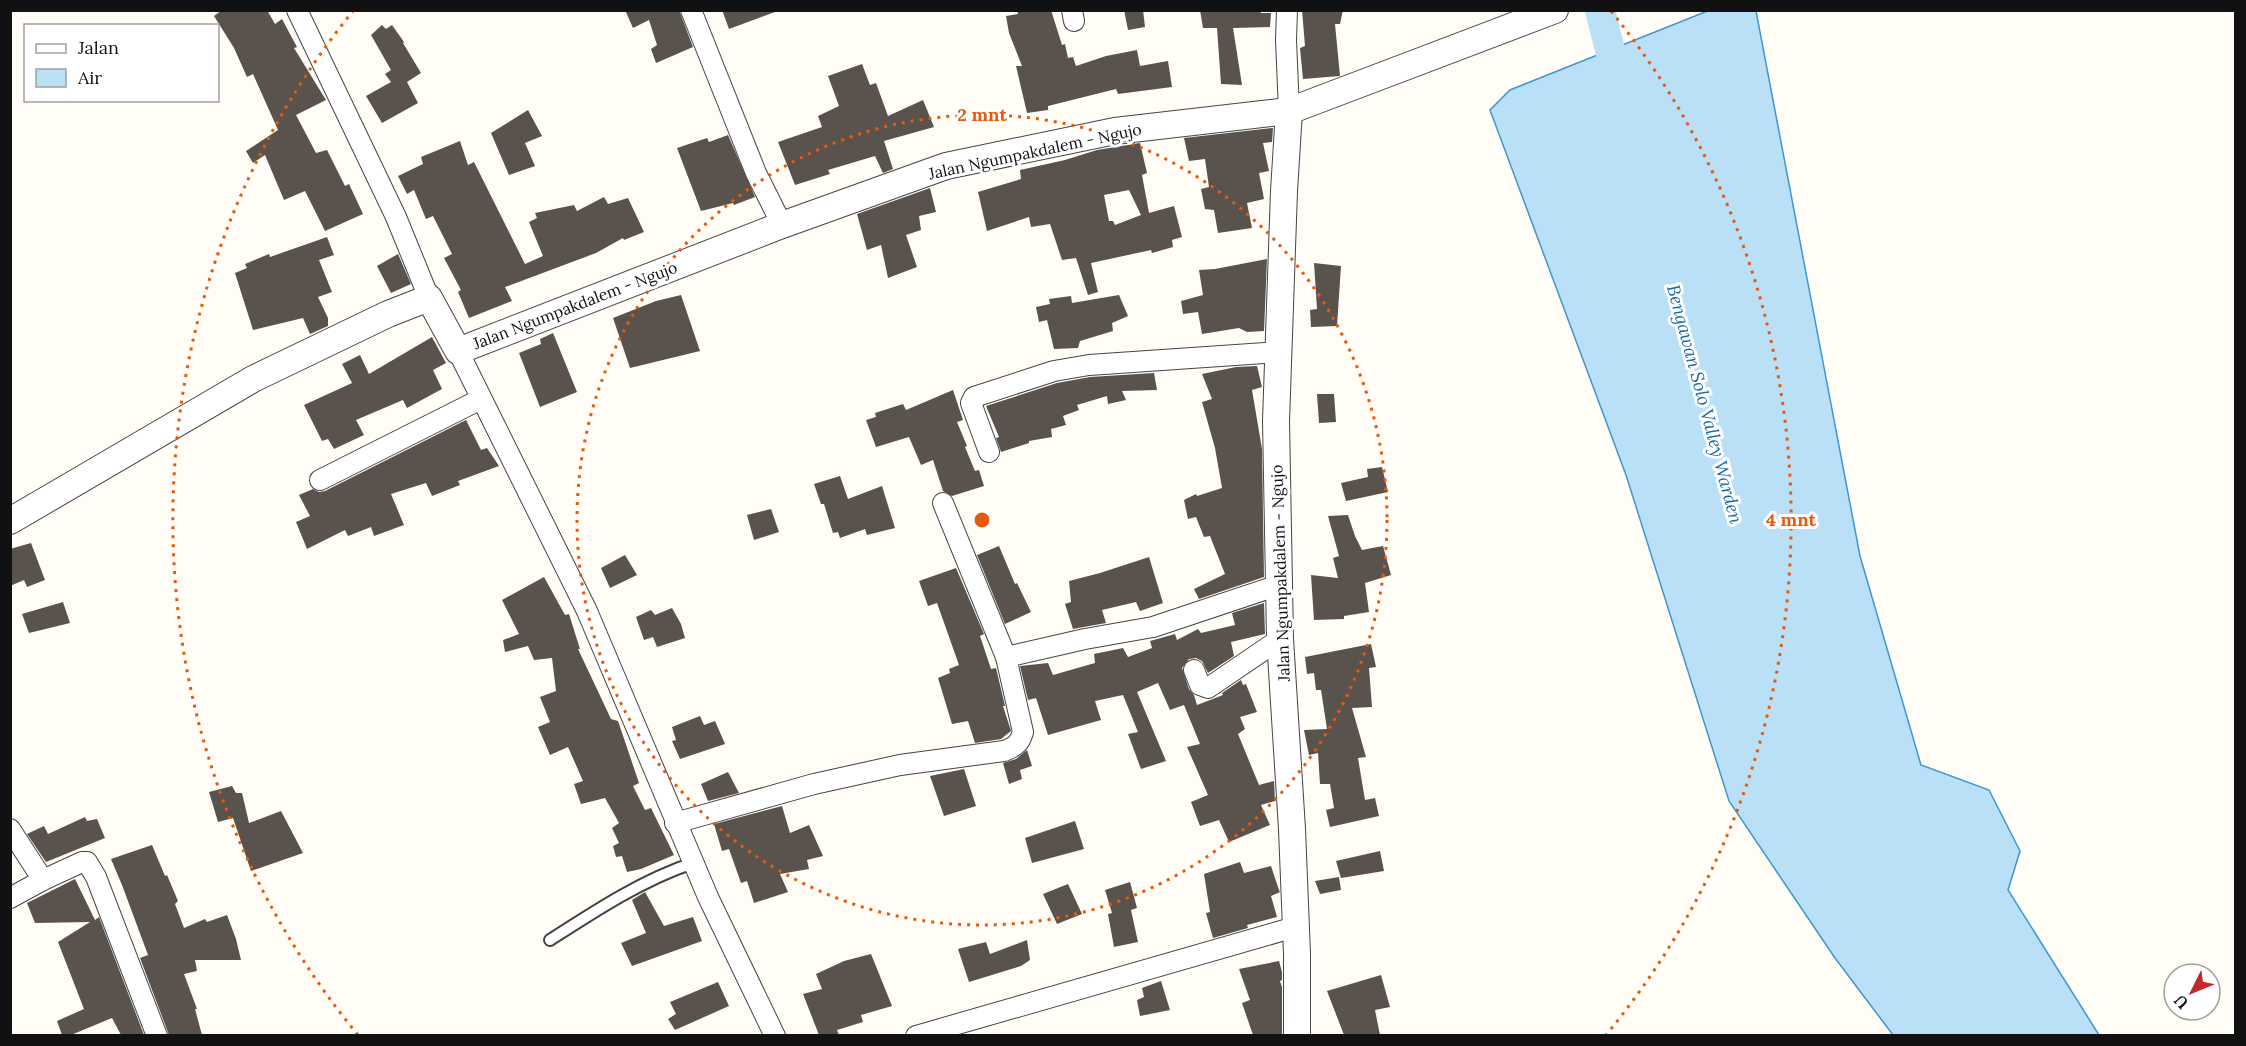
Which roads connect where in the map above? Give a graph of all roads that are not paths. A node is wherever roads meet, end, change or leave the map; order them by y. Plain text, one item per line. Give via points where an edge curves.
1 (297, 10) edge
2 (691, 10) edge
3 (1287, 10) edge
4 (1555, 10) edge
5 (1289, 111) junction
6 (783, 225) junction
7 (429, 298) junction
8 (458, 351) junction
9 (1279, 352) junction
10 (481, 399) junction
11 (989, 452) dead end
12 (320, 480) dead end
13 (943, 503) dead end
14 (10, 521) edge
15 (1279, 585) junction
16 (1280, 639) junction
17 (1006, 657) junction
18 (1194, 670) dead end
19 (675, 823) junction
20 (10, 829) edge
21 (693, 863) junction
22 (42, 880) junction
23 (10, 898) edge
24 (1295, 927) junction
25 (550, 940) dead end
26 (157, 1035) edge
27 (775, 1035) edge
28 (916, 1035) edge
29 (1297, 1035) edge

1 - 7 street via 396,217
2 - 6 street via 756,173
3 - 5 street
4 - 5 street
5 - 6 street, Jalan Ngumpakdalem - Ngujo via 1115,131 946,166
5 - 9 street, Jalan Ngumpakdalem - Ngujo
6 - 8 street, Jalan Ngumpakdalem - Ngujo
7 - 8 street, Jalan Ngumpakdalem - Ngujo
7 - 14 street via 253,379
8 - 10 street
9 - 11 street via 1089,365 1054,370 1002,386 974,397 971,402
9 - 15 street, Jalan Ngumpakdalem - Ngujo
10 - 12 street
10 - 19 street via 587,611
13 - 17 street
15 - 16 street, Jalan Ngumpakdalem - Ngujo
15 - 17 street via 1153,627
16 - 18 street via 1208,688 1200,685
16 - 24 street, Jalan Ngumpakdalem - Ngujo
17 - 19 street via 1023,732 1014,747 900,765 814,784
19 - 21 street
20 - 22 street
21 - 25 lane via 664,873
21 - 27 street
22 - 23 street
22 - 26 street via 82,862 92,868
24 - 28 street
24 - 29 street, Jalan Ngumpakdalem - Ngujo

